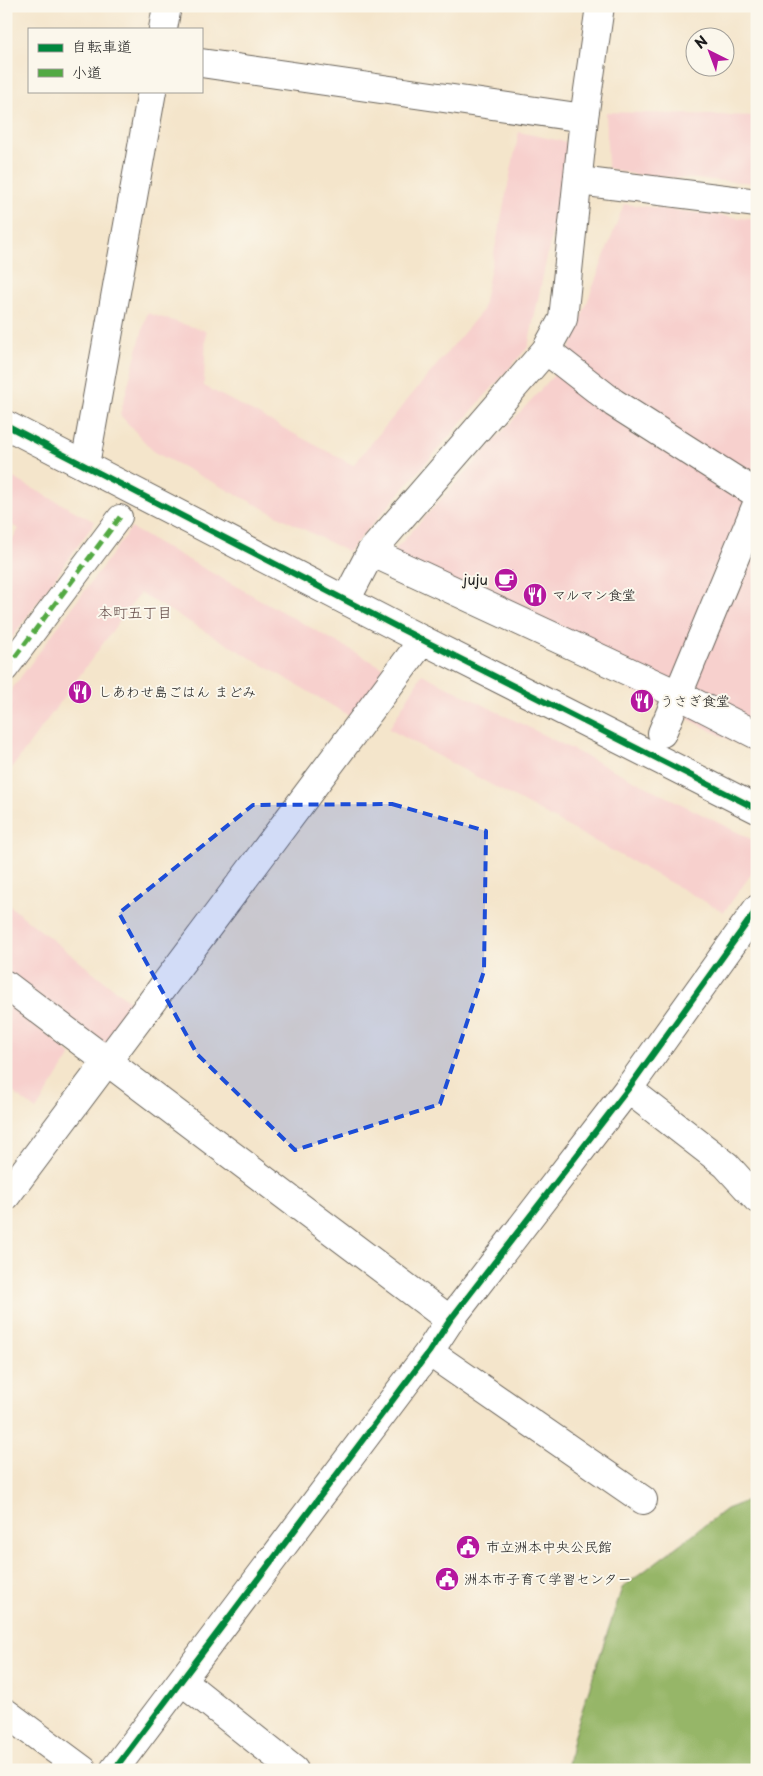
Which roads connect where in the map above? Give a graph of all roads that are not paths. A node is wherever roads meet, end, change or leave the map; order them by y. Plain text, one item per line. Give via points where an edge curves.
1 (167, 6) edge
2 (600, 6) edge
3 (163, 28) edge
4 (202, 63) edge
5 (152, 92) edge
6 (584, 118) junction
7 (579, 181) junction
8 (757, 203) edge
9 (546, 350) junction
10 (6, 425) edge
11 (85, 465) junction
12 (757, 494) edge
13 (757, 504) edge
14 (120, 517) dead end
15 (371, 552) junction
16 (346, 600) junction
17 (423, 640) junction
18 (6, 670) edge
19 (676, 694) junction
20 (662, 733) dead end
21 (757, 735) edge
22 (757, 809) edge
23 (757, 909) edge
24 (6, 985) edge
25 (108, 1061) junction
26 (628, 1089) junction
27 (6, 1196) edge
28 (757, 1198) edge
29 (450, 1320) junction
30 (429, 1352) junction
31 (643, 1500) dead end
32 (182, 1681) junction
33 (6, 1713) edge
34 (83, 1770) edge
35 (114, 1770) edge
36 (294, 1770) edge

1 - 3 street
2 - 6 street
4 - 6 street
5 - 11 street
6 - 7 street
7 - 8 street
7 - 9 street via 564,319
9 - 12 street via 614,403
9 - 15 street
10 - 11 street
11 - 16 street
13 - 19 street
14 - 18 street
15 - 16 street
15 - 19 street
16 - 17 street
17 - 22 street
17 - 25 street
19 - 20 street
19 - 21 street
23 - 26 street
24 - 25 street
25 - 27 street
25 - 29 street
26 - 28 street via 726,1165
26 - 29 street
29 - 30 street
30 - 31 street
30 - 32 street
32 - 35 street
32 - 36 street
33 - 34 street

